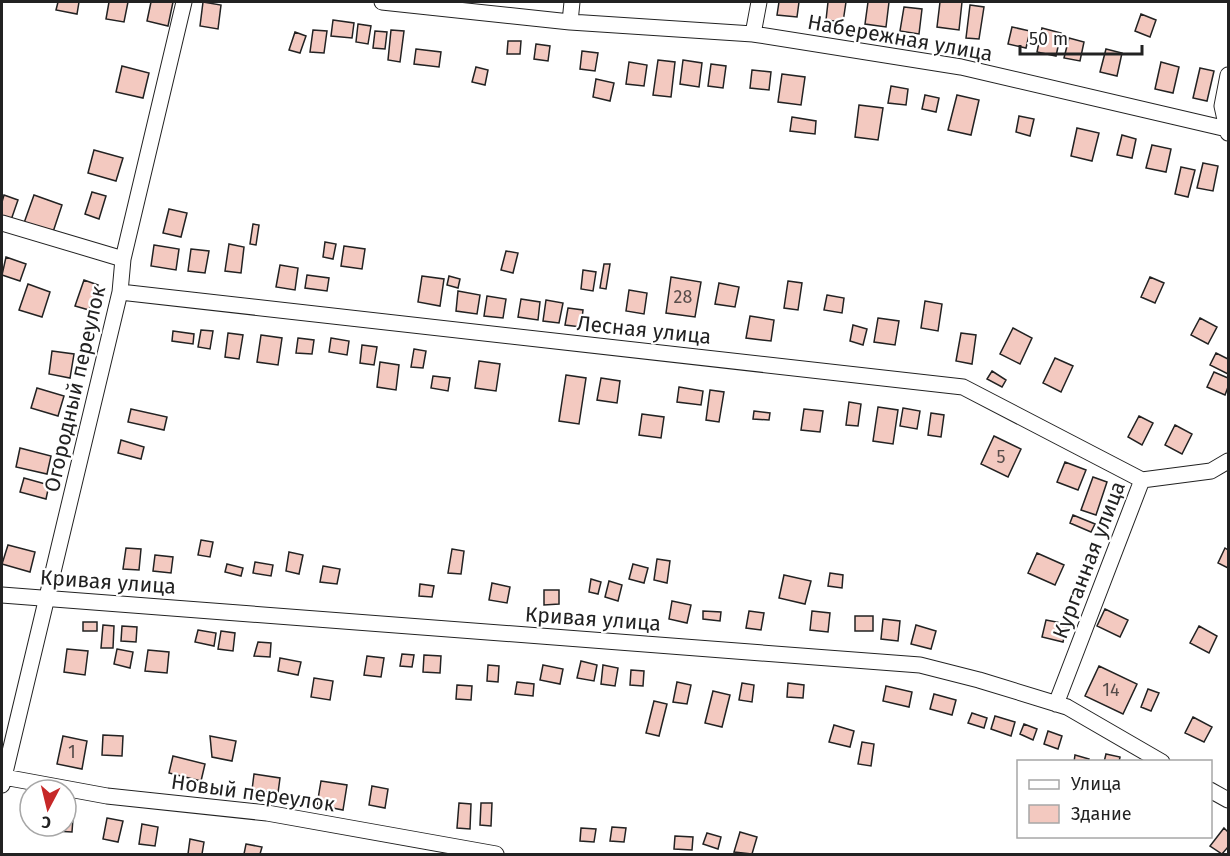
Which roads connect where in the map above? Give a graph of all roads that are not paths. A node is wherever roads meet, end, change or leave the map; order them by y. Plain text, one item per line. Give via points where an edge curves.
1 (184, 2) edge
2 (382, 2) edge
3 (572, 2) edge
4 (759, 2) edge
5 (570, 22) junction
6 (753, 34) junction
7 (1228, 75) edge
8 (1228, 131) edge
9 (2, 223) edge
10 (123, 259) junction
11 (120, 292) junction
12 (1228, 461) edge
13 (1142, 480) junction
14 (2, 595) edge
15 (47, 599) junction
16 (1056, 704) junction
17 (1158, 760) edge
18 (3, 781) edge
19 (1212, 791) edge
20 (1228, 800) edge
21 (495, 855) edge

1 - 10 street, Огородный переулок
2 - 5 street, Набережная улица
3 - 5 street
4 - 6 street
5 - 6 street, Набережная улица
6 - 8 street, Набережная улица via 961,67
7 - 8 street via 1222,106
9 - 10 street
10 - 11 street, Огородный переулок
11 - 13 street, Лесная улица via 963,387
11 - 15 street, Огородный переулок
12 - 13 street, Курганная улица via 1211,471
13 - 16 street, Курганная улица
14 - 15 street, Кривая улица
15 - 16 street, Кривая улица via 920,665
15 - 18 street, Огородный переулок
16 - 17 street, Кривая улица
18 - 21 street, Новый переулок via 267,813
19 - 20 street

